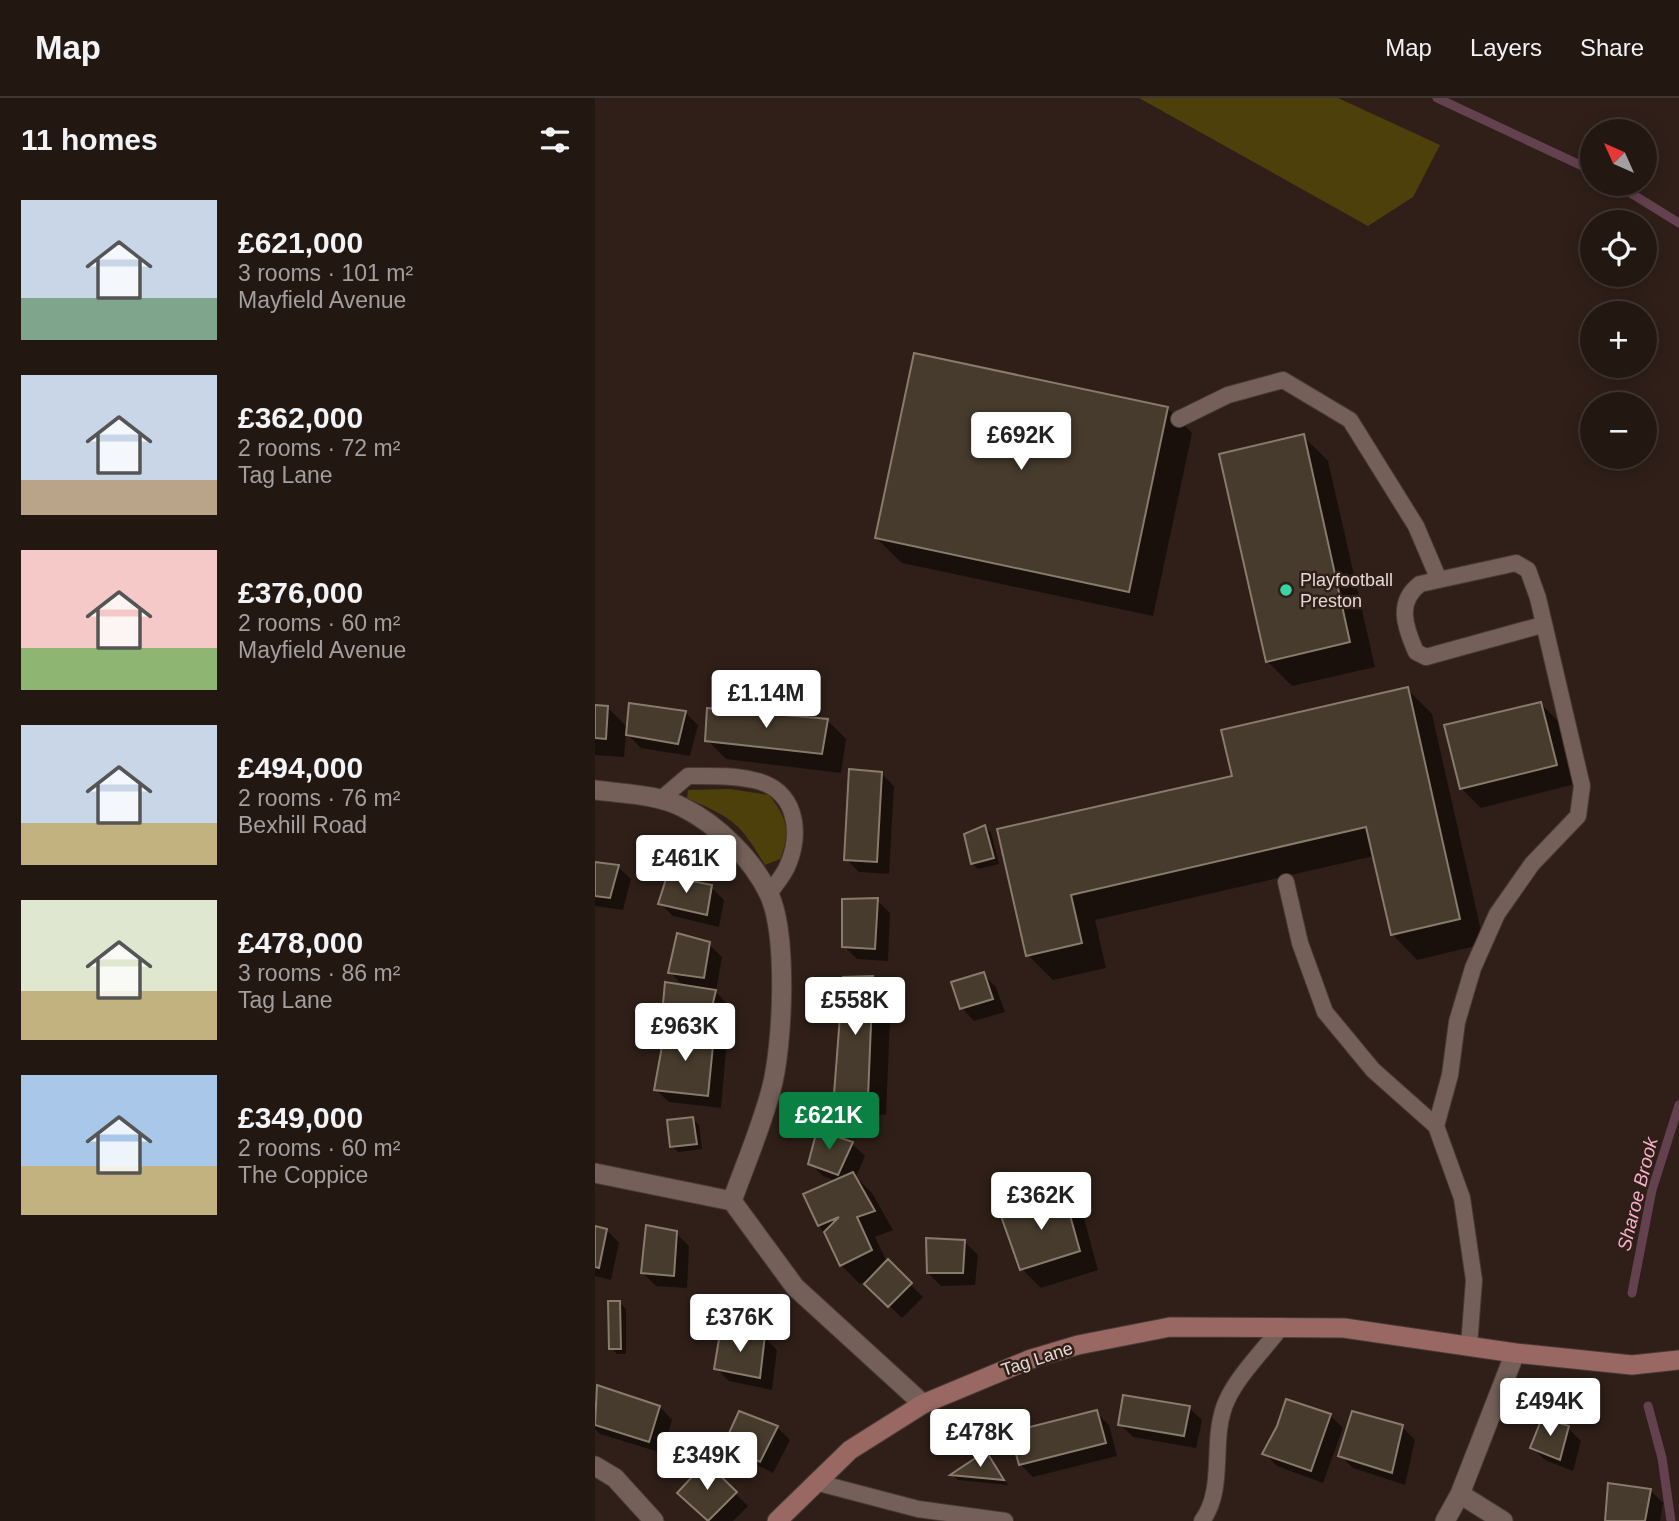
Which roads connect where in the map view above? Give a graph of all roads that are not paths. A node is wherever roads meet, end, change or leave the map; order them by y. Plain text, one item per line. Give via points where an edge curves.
1 (1179, 419) dead end
2 (1439, 580) junction
3 (1542, 625) junction
4 (595, 790) edge
5 (661, 799) junction
6 (1286, 882) dead end
7 (769, 894) junction
8 (1436, 1126) junction
9 (595, 1173) edge
10 (732, 1201) junction
11 (1282, 1326) junction
12 (1469, 1346) junction
13 (1515, 1353) junction
14 (1679, 1360) edge
15 (923, 1404) junction
16 (595, 1466) edge
17 (815, 1482) junction
18 (1460, 1494) junction
19 (654, 1521) edge
20 (777, 1521) edge
21 (1005, 1521) edge
22 (1202, 1521) edge
23 (1445, 1521) edge
24 (1503, 1521) edge

1 - 2 lane via 1228,396 1283,380 1350,420 1416,526
2 - 3 lane via 1516,563 1528,570
2 - 3 lane via 1420,584 1408,594 1404,608 1416,652 1426,657
3 - 8 lane via 1582,786 1578,816 1532,864 1497,914 1473,968 1457,1021 1450,1075
4 - 5 street
5 - 7 street via 684,808 731,843
5 - 7 lane via 688,776 756,780 778,791 794,809 796,841 787,867
6 - 8 lane via 1300,943 1325,1012 1373,1070
7 - 10 street via 777,918 782,1004 772,1088
8 - 12 lane via 1464,1211 1474,1280
9 - 10 street
10 - 15 street via 795,1287
11 - 12 main road, Tag Lane via 1344,1328
11 - 15 main road, Tag Lane via 1170,1328 1078,1345 986,1375
11 - 22 lane via 1227,1400 1220,1423 1212,1501
12 - 13 main road, Tag Lane
13 - 14 main road, Tag Lane via 1632,1365
13 - 18 street
15 - 17 main road, Tag Lane via 850,1450
16 - 19 street via 615,1478
17 - 20 main road, Tag Lane
17 - 21 lane via 918,1510
18 - 23 street
18 - 24 street

